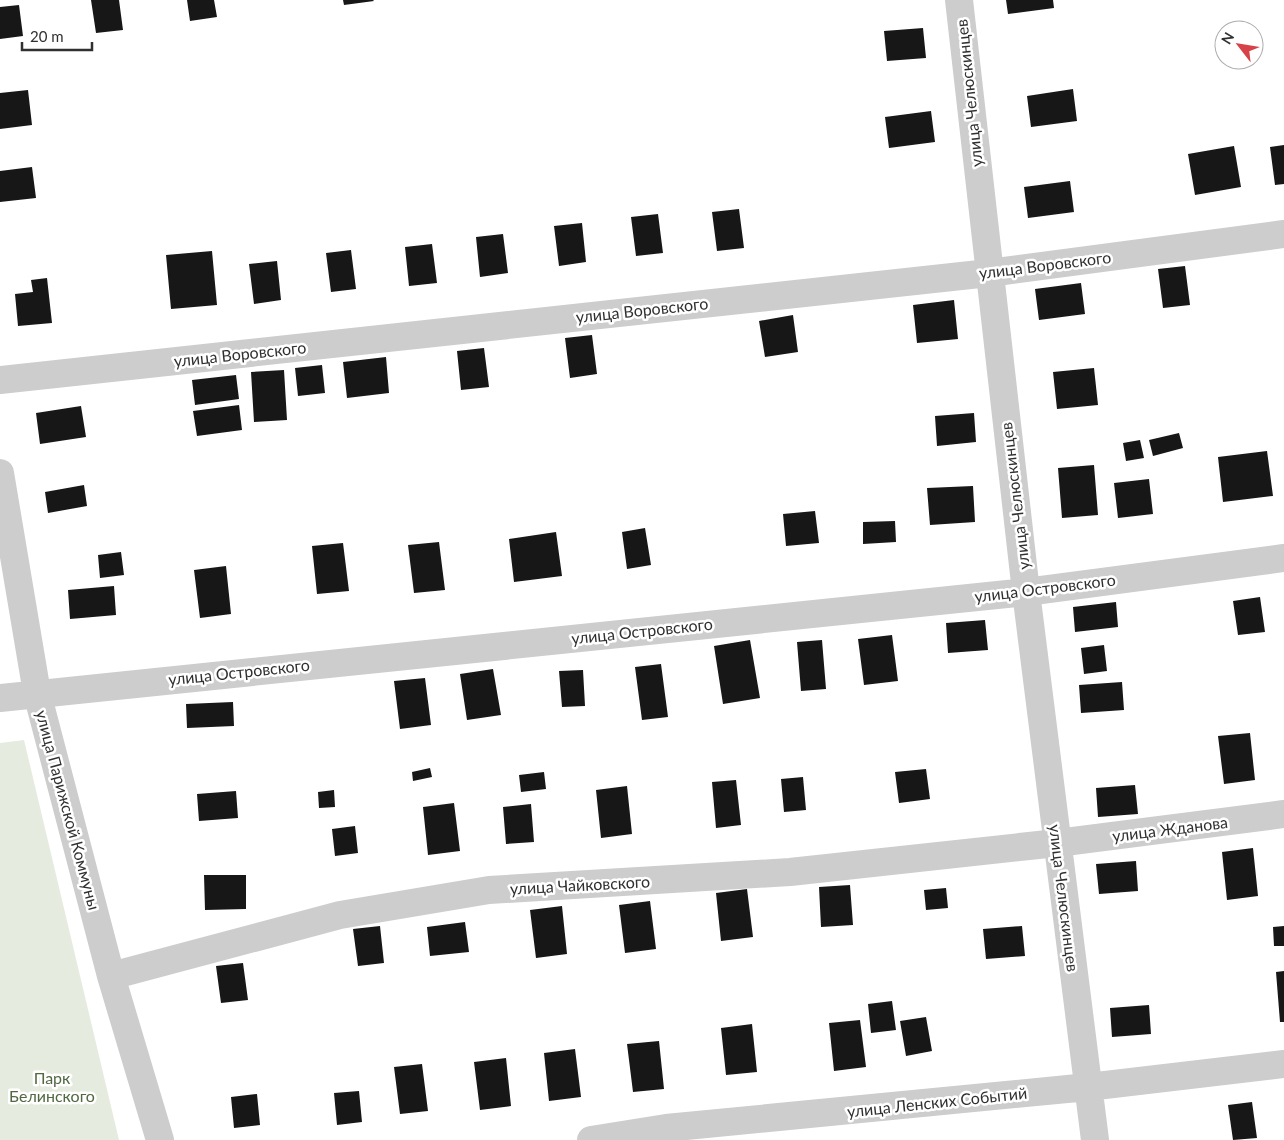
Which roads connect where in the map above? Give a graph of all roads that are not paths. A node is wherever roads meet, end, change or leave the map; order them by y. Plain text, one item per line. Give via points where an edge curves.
1 (958, 0) edge
2 (1284, 234) edge
3 (990, 273) junction
4 (0, 380) edge
5 (0, 473) edge
6 (1284, 558) edge
7 (1026, 592) junction
8 (37, 693) junction
9 (0, 698) edge
10 (1284, 814) edge
11 (1057, 843) junction
12 (111, 976) junction
13 (1284, 1064) edge
14 (1088, 1087) junction
15 (160, 1140) edge
16 (591, 1140) edge
17 (1095, 1140) edge

1 - 3 street, улица Челюскинцев
2 - 3 street, улица Воровского
3 - 4 street, улица Воровского
3 - 7 street, улица Челюскинцев
5 - 8 street, улица Парижской Коммуны
6 - 7 street, улица Островского
7 - 8 street, улица Островского
7 - 11 street, улица Челюскинцев
8 - 9 street, улица Островского
8 - 12 street, улица Парижской Коммуны
10 - 11 street, улица Жданова
11 - 12 street, улица Чайковского via 790,872 489,890 340,916
11 - 14 street, улица Челюскинцев
12 - 15 street, улица Парижской Коммуны
13 - 14 street, улица Ленских Событий
14 - 16 street, улица Ленских Событий via 666,1128
14 - 17 street, улица Челюскинцев

